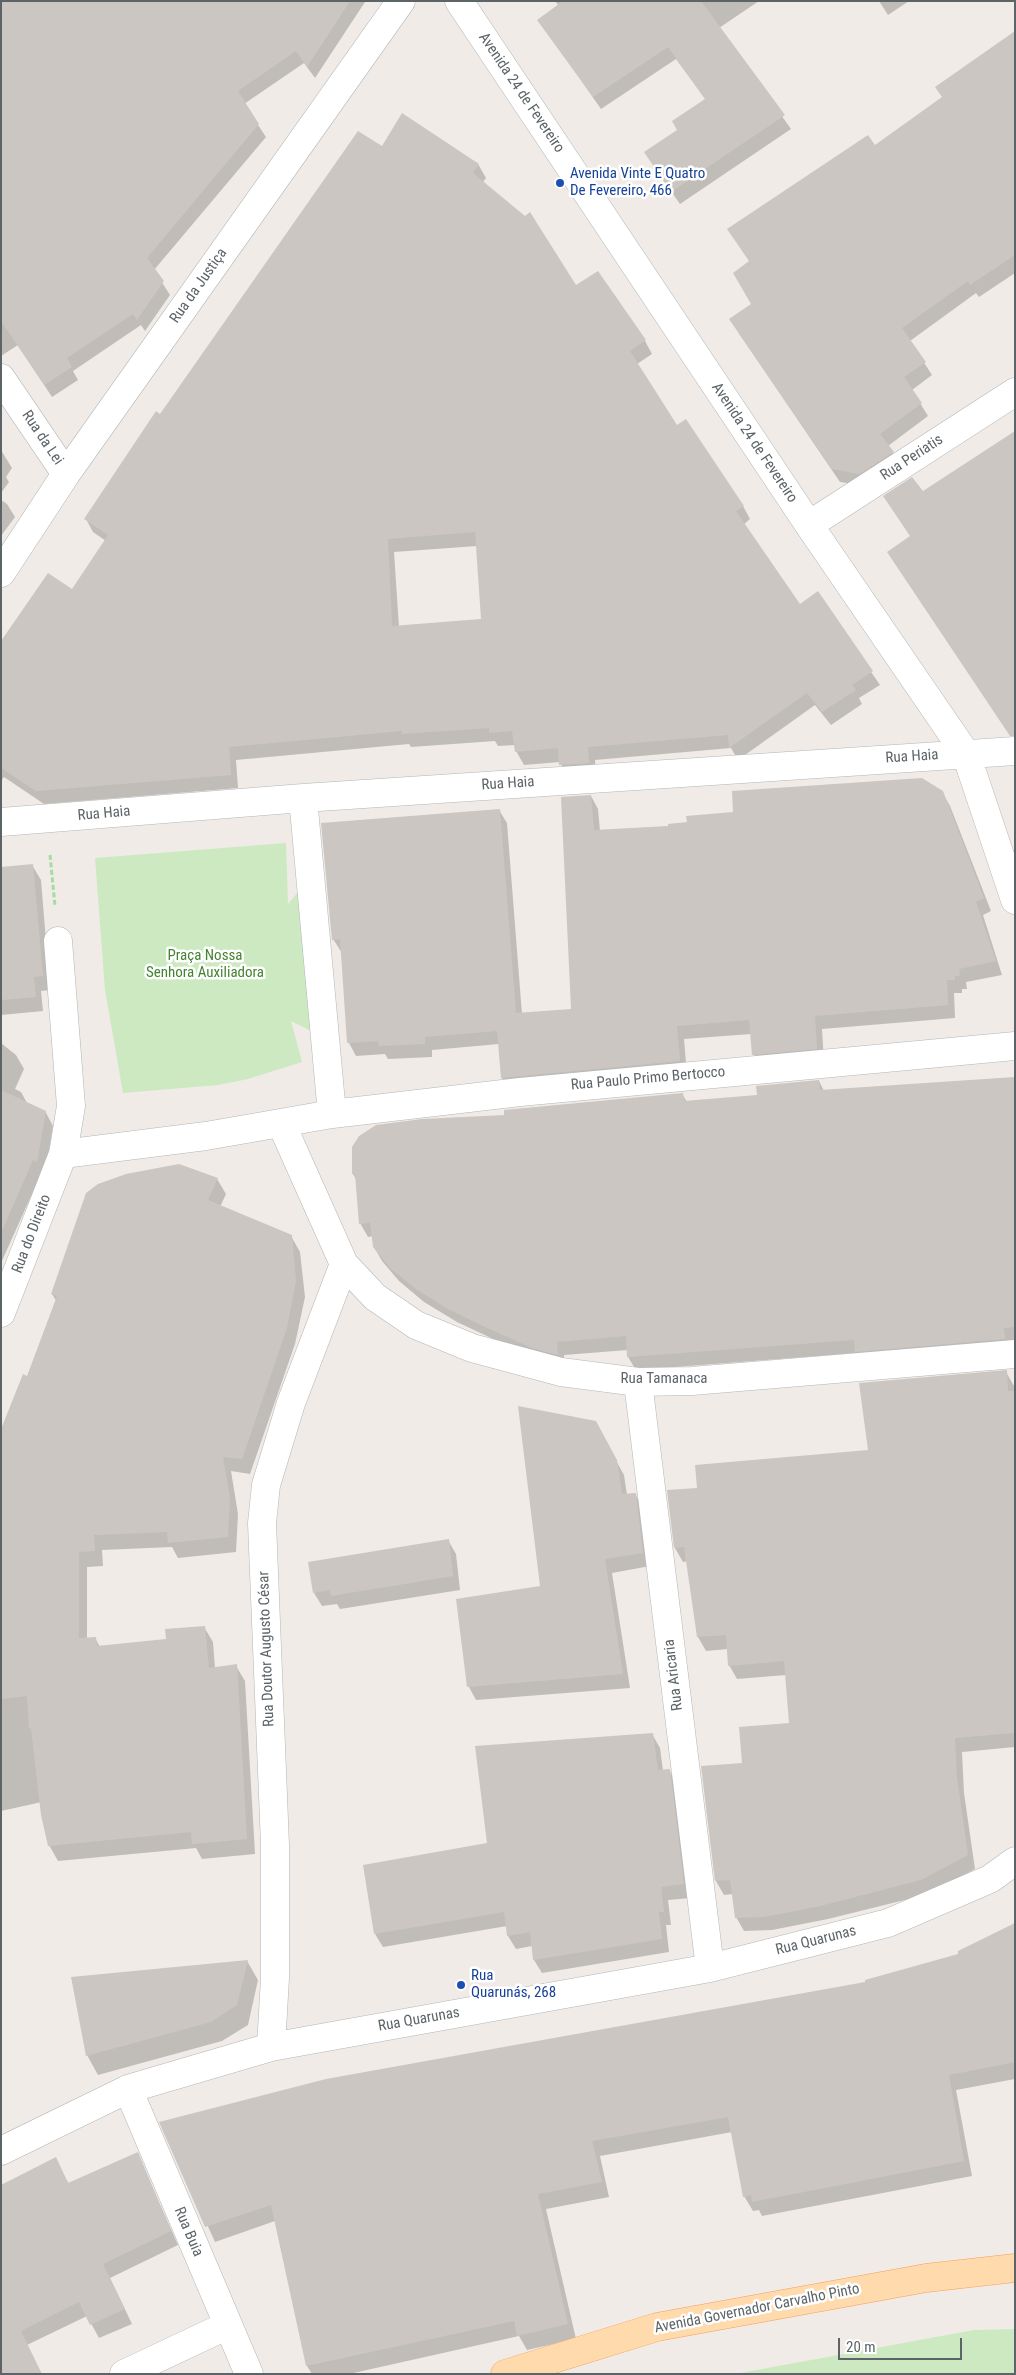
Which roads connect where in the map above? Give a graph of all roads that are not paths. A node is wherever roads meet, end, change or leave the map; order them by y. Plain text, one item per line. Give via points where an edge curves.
1 (401, 1) edge
2 (460, 2) edge
3 (1, 378) edge
4 (1015, 392) edge
5 (66, 474) junction
6 (809, 525) junction
7 (1, 573) edge
8 (1015, 751) edge
9 (966, 754) junction
10 (303, 798) junction
11 (1, 822) edge
12 (1015, 900) edge
13 (58, 941) road end
14 (1015, 1046) edge
15 (332, 1114) junction
16 (282, 1123) junction
17 (63, 1154) junction
18 (344, 1264) junction
19 (1, 1313) edge
20 (1015, 1354) edge
21 (638, 1382) junction
22 (1015, 1861) edge
23 (710, 1968) junction
24 (271, 2047) junction
25 (128, 2089) junction
26 (1, 2151) edge
27 (1015, 2268) edge
28 (228, 2325) junction
29 (124, 2374) edge
30 (249, 2374) edge
31 (505, 2374) edge

1 - 5 street, Rua da Justiça
2 - 6 street, Avenida 24 de Fevereiro
3 - 5 street, Rua da Lei
4 - 6 street, Rua Periatis
5 - 7 street, Rua da Justiça
6 - 9 street, Avenida 24 de Fevereiro
8 - 9 street, Rua Haia
9 - 10 street, Rua Haia
9 - 12 street, Avenida 24 de Fevereiro
10 - 11 street, Rua Haia
10 - 15 street
13 - 17 street via 71,1106
14 - 15 street, Rua Paulo Primo Bertocco via 520,1092
15 - 16 street, Rua Paulo Primo Bertocco
16 - 17 street
16 - 18 street
17 - 19 street, Rua do Direito
18 - 21 street, Rua Tamanaca via 375,1296 416,1325 472,1348 561,1372
18 - 24 street, Rua Doutor Augusto César via 291,1403 266,1485 262,1523 275,1845 275,1978
20 - 21 street, Rua Tamanaca via 692,1381
21 - 23 street, Rua Aricaria
22 - 23 street, Rua Quarunas via 990,1879 888,1923
23 - 24 street, Rua Quarunas
24 - 25 street, Rua Quarunas
25 - 26 street, Rua Quarunas
25 - 28 street, Rua Buia
27 - 31 main road, Avenida Governador Carvalho Pinto via 926,2278 657,2327
28 - 29 street
28 - 30 street, Rua Buia

